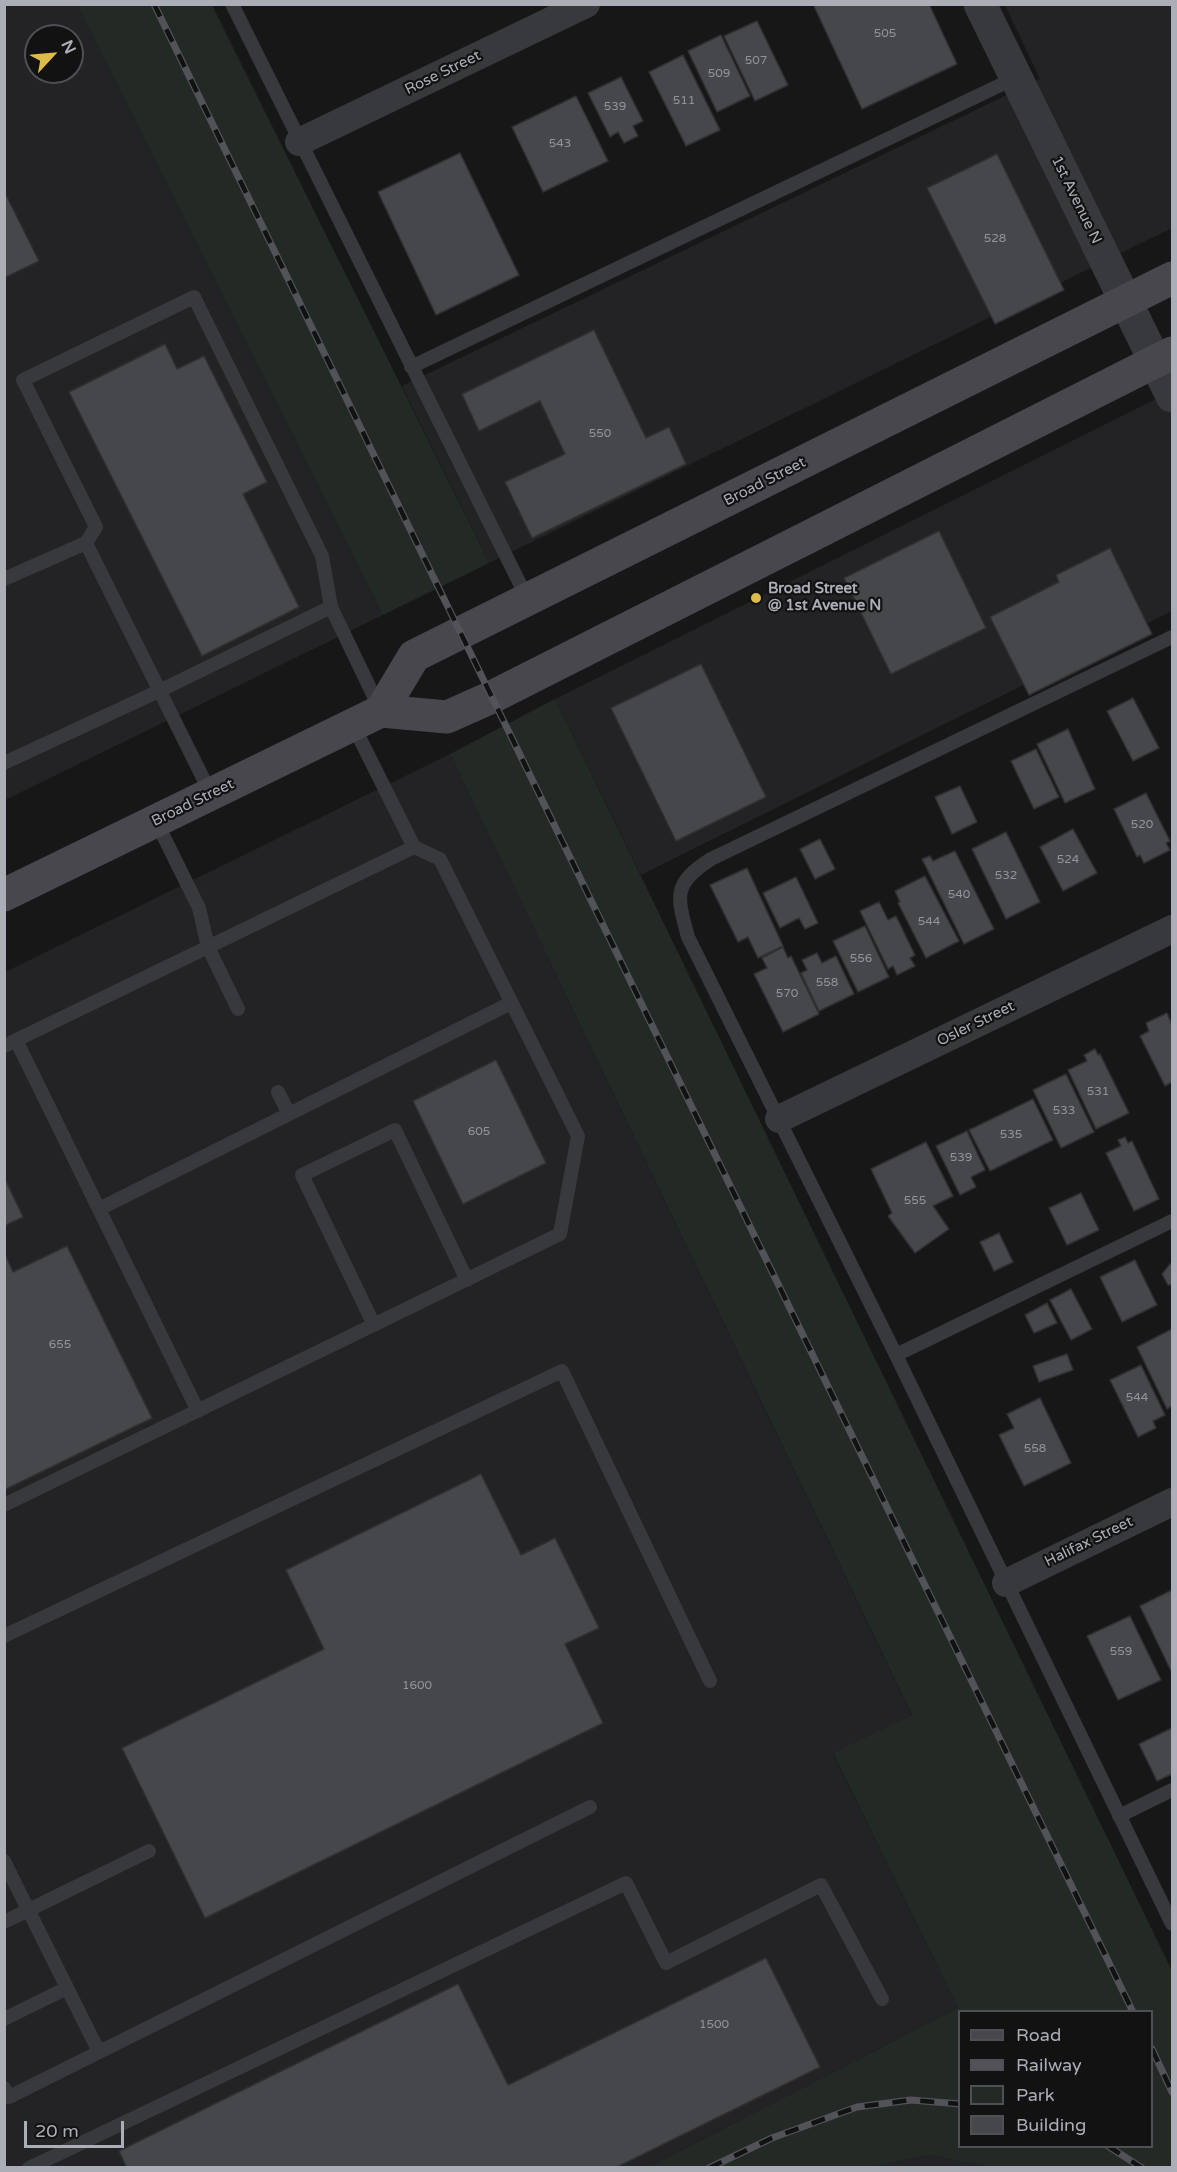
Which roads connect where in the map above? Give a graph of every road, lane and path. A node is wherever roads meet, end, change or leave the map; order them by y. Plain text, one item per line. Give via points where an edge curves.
1 (232, 4) edge
2 (586, 4) edge
3 (981, 4) edge
4 (1016, 78) junction
5 (299, 142) junction
6 (1173, 278) edge
7 (1126, 301) junction
8 (1164, 357) edge
9 (411, 368) junction
10 (1173, 396) edge
11 (86, 543) junction
12 (4, 579) edge
13 (528, 600) junction
14 (331, 607) junction
15 (1173, 637) edge
16 (159, 691) junction
17 (367, 718) junction
18 (4, 763) edge
19 (211, 794) junction
20 (156, 821) junction
21 (414, 847) junction
22 (4, 895) edge
23 (1173, 929) edge
24 (208, 947) junction
25 (511, 1003) junction
26 (238, 1009) dead end
27 (10, 1043) edge
28 (278, 1092) dead end
29 (289, 1114) junction
30 (779, 1119) junction
31 (99, 1209) junction
32 (1173, 1221) edge
33 (467, 1280) junction
34 (374, 1325) junction
35 (896, 1355) junction
36 (198, 1411) junction
37 (1173, 1502) edge
38 (4, 1505) edge
39 (1006, 1583) junction
40 (4, 1636) edge
41 (710, 1681) dead end
42 (1173, 1790) edge
43 (590, 1807) dead end
44 (1119, 1816) junction
45 (148, 1851) dead end
46 (4, 1861) edge
47 (28, 1910) junction
48 (4, 1922) edge
49 (1173, 1924) edge
50 (67, 1988) junction
51 (882, 1999) dead end
52 (4, 2019) edge
53 (99, 2052) junction
54 (4, 2088) edge
55 (28, 2168) edge

1 - 5 lane
2 - 5 street, Rose Street
3 - 4 street, 1st Avenue N
4 - 7 street, 1st Avenue N
4 - 9 lane
5 - 9 lane
6 - 7 main road, Broad Street
7 - 8 street, 1st Avenue N
7 - 13 main road, Broad Street
8 - 10 street, 1st Avenue N
8 - 17 main road via 492,697 447,717
9 - 13 lane
11 - 12 lane
11 - 14 lane via 96,527 23,380 194,297 322,556
11 - 16 lane
13 - 17 main road, Broad Street via 414,656
14 - 16 lane
14 - 17 lane
15 - 30 lane via 711,859 682,883 679,903 688,937
16 - 18 lane
16 - 19 lane
17 - 19 main road, Broad Street
17 - 21 lane
19 - 20 main road, Broad Street
20 - 22 main road, Broad Street
20 - 24 lane via 199,908
21 - 24 lane
21 - 25 lane via 440,859
23 - 30 street, Osler Street
24 - 26 lane
24 - 27 lane
25 - 29 lane
25 - 33 lane via 578,1137 560,1234
27 - 31 lane
28 - 29 lane
29 - 31 lane
30 - 35 lane
31 - 36 lane
32 - 35 lane
33 - 34 lane
33 - 34 lane via 395,1130 312,1170 302,1175
34 - 36 lane
35 - 39 lane
36 - 38 lane
37 - 39 street, Halifax Street
39 - 44 lane
40 - 41 lane via 562,1371
42 - 44 lane
43 - 53 lane
44 - 49 lane
45 - 47 lane
46 - 47 lane
47 - 48 lane
47 - 50 lane
50 - 52 lane
50 - 53 lane
51 - 55 lane via 821,1885 666,1963 626,1883
53 - 54 lane via 9,2097

